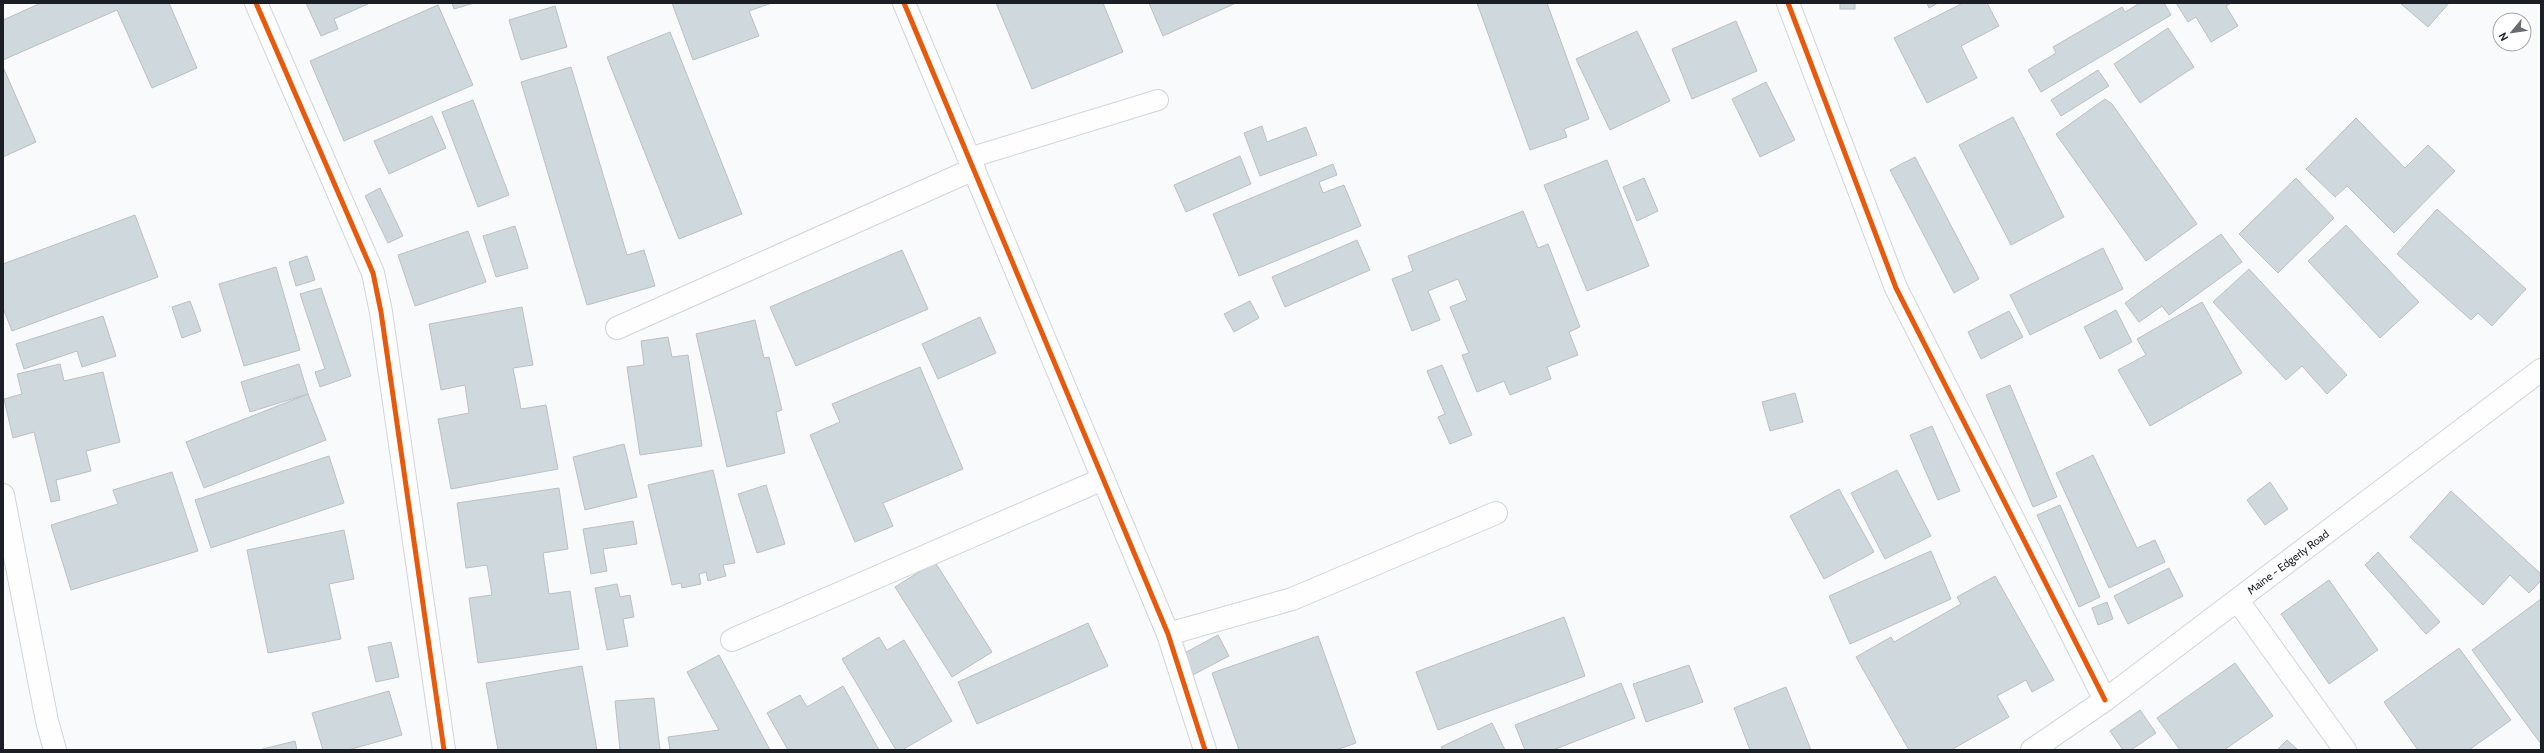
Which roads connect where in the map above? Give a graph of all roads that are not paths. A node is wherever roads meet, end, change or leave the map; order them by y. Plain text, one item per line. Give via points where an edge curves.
1 (256, 3) edge
2 (904, 3) edge
3 (1788, 3) edge
4 (1158, 100) dead end
5 (972, 164) junction
6 (617, 328) dead end
7 (2541, 370) edge
8 (1103, 479) junction
9 (3, 495) edge
10 (1496, 513) dead end
11 (2238, 601) junction
12 (1168, 634) junction
13 (732, 640) dead end
14 (2105, 700) junction
15 (55, 750) edge
16 (444, 750) edge
17 (1205, 750) edge
18 (2032, 750) edge
19 (2345, 750) edge

1 - 16 street via 373,273 381,312
2 - 5 street
3 - 14 street via 1896,288
4 - 5 lane
5 - 6 street
5 - 8 street
7 - 11 street, Maine - Edgerly Road
8 - 12 street
8 - 13 street
9 - 15 street via 47,721
10 - 12 street via 1292,599
11 - 14 street, Maine - Edgerly Road
11 - 19 street
12 - 17 street
14 - 18 street, Maine - Edgerly Road

